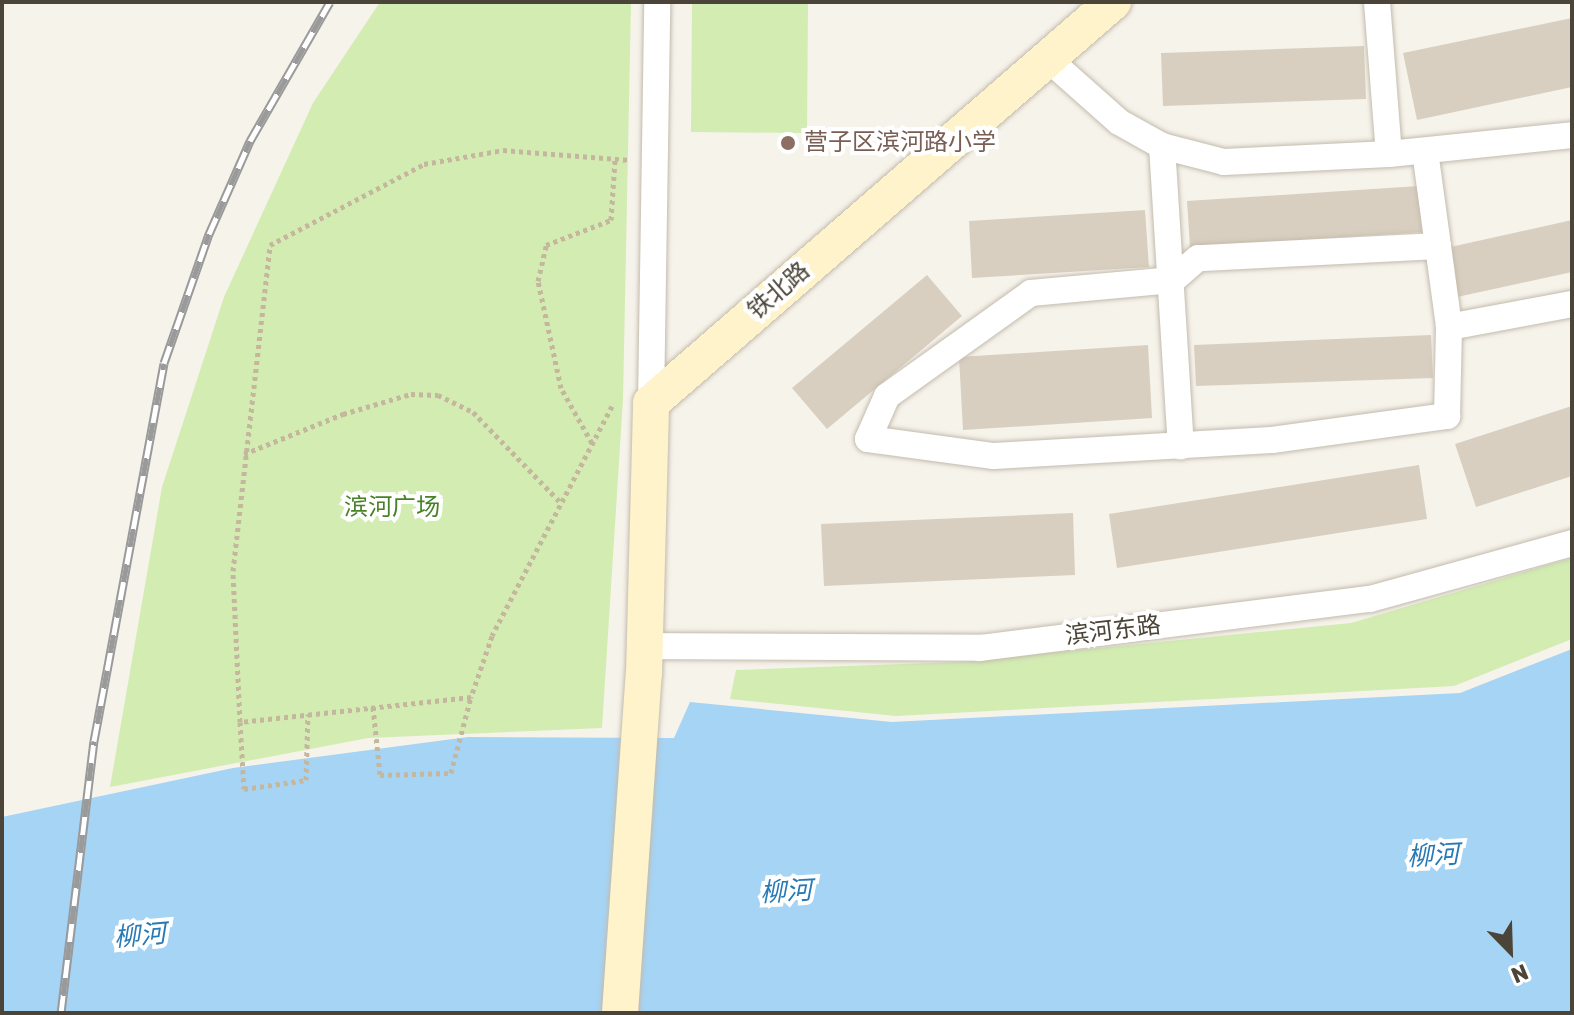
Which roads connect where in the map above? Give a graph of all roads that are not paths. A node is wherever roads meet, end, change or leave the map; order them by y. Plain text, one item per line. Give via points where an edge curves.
1 (657, 2) edge
2 (1113, 2) edge
3 (1377, 2) edge
4 (1047, 58) junction
5 (1572, 135) edge
6 (1162, 146) junction
7 (1425, 151) junction
8 (1389, 154) junction
9 (1438, 246) junction
10 (1173, 280) junction
11 (1572, 304) edge
12 (1449, 327) junction
13 (651, 403) junction
14 (1181, 446) junction
15 (1572, 543) edge
16 (644, 660) junction
17 (620, 1013) edge

1 - 13 street
2 - 4 street, 铁北路
3 - 8 street
4 - 6 street via 1119,122
4 - 13 street, 铁北路
5 - 7 street
6 - 8 street via 1224,162
6 - 10 street
7 - 8 street
7 - 9 street
9 - 10 street via 1198,258
9 - 12 street
10 - 14 street
10 - 14 street via 1031,293 887,396 868,439 994,456
11 - 12 street
12 - 14 street via 1447,416 1272,440
13 - 16 street
15 - 16 street, 滨河东路 via 1370,599 980,648
16 - 17 street

